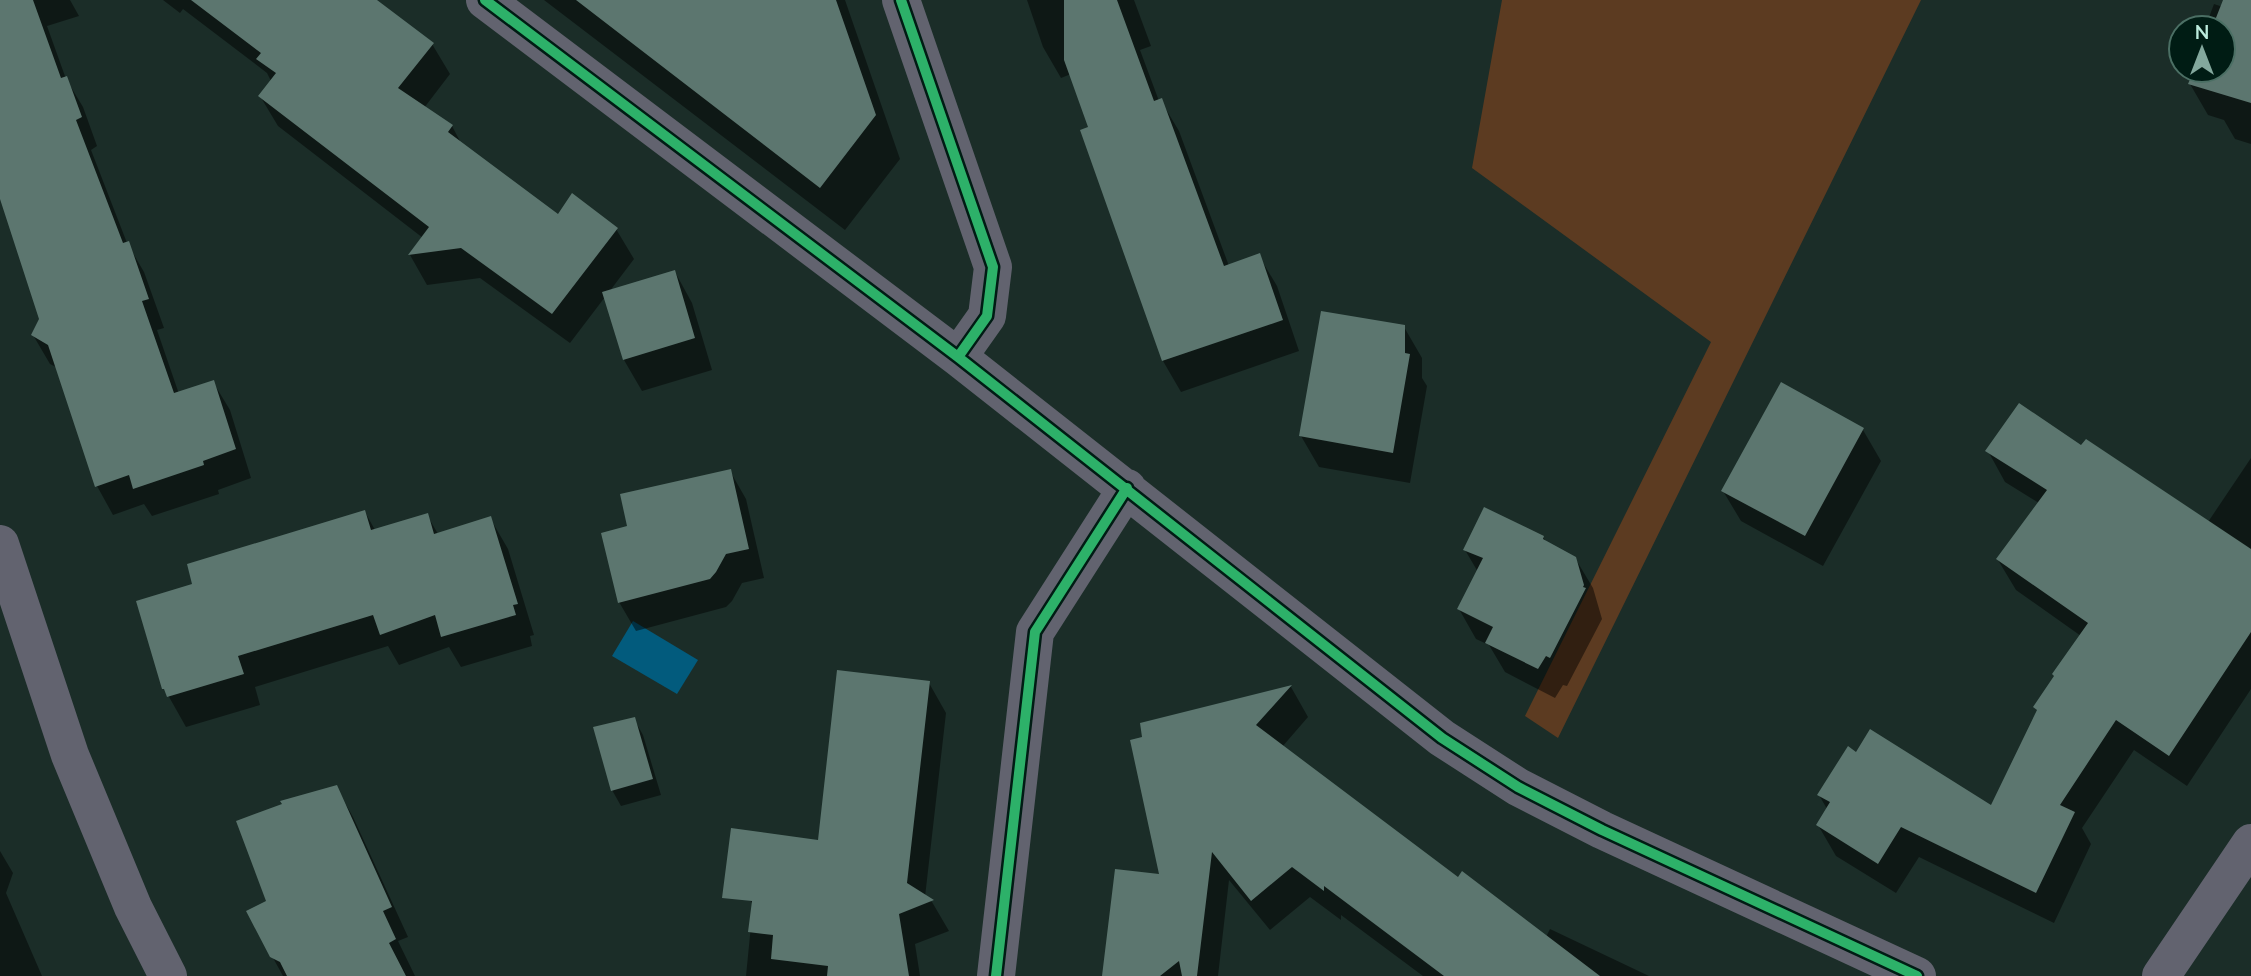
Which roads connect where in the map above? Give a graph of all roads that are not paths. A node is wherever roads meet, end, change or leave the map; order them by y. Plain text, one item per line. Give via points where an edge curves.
1 (485, 0) edge
2 (901, 0) edge
3 (958, 357) junction
4 (1127, 488) junction
5 (0, 544) edge
6 (2251, 843) edge
7 (168, 976) edge
8 (996, 976) edge
9 (1917, 976) edge
10 (2161, 976) edge

1 - 3 street
2 - 3 street via 993,267 987,316
3 - 4 street
4 - 8 street via 1035,632
4 - 9 street via 1442,738 1518,787
5 - 7 street via 71,755 133,906
6 - 10 street

